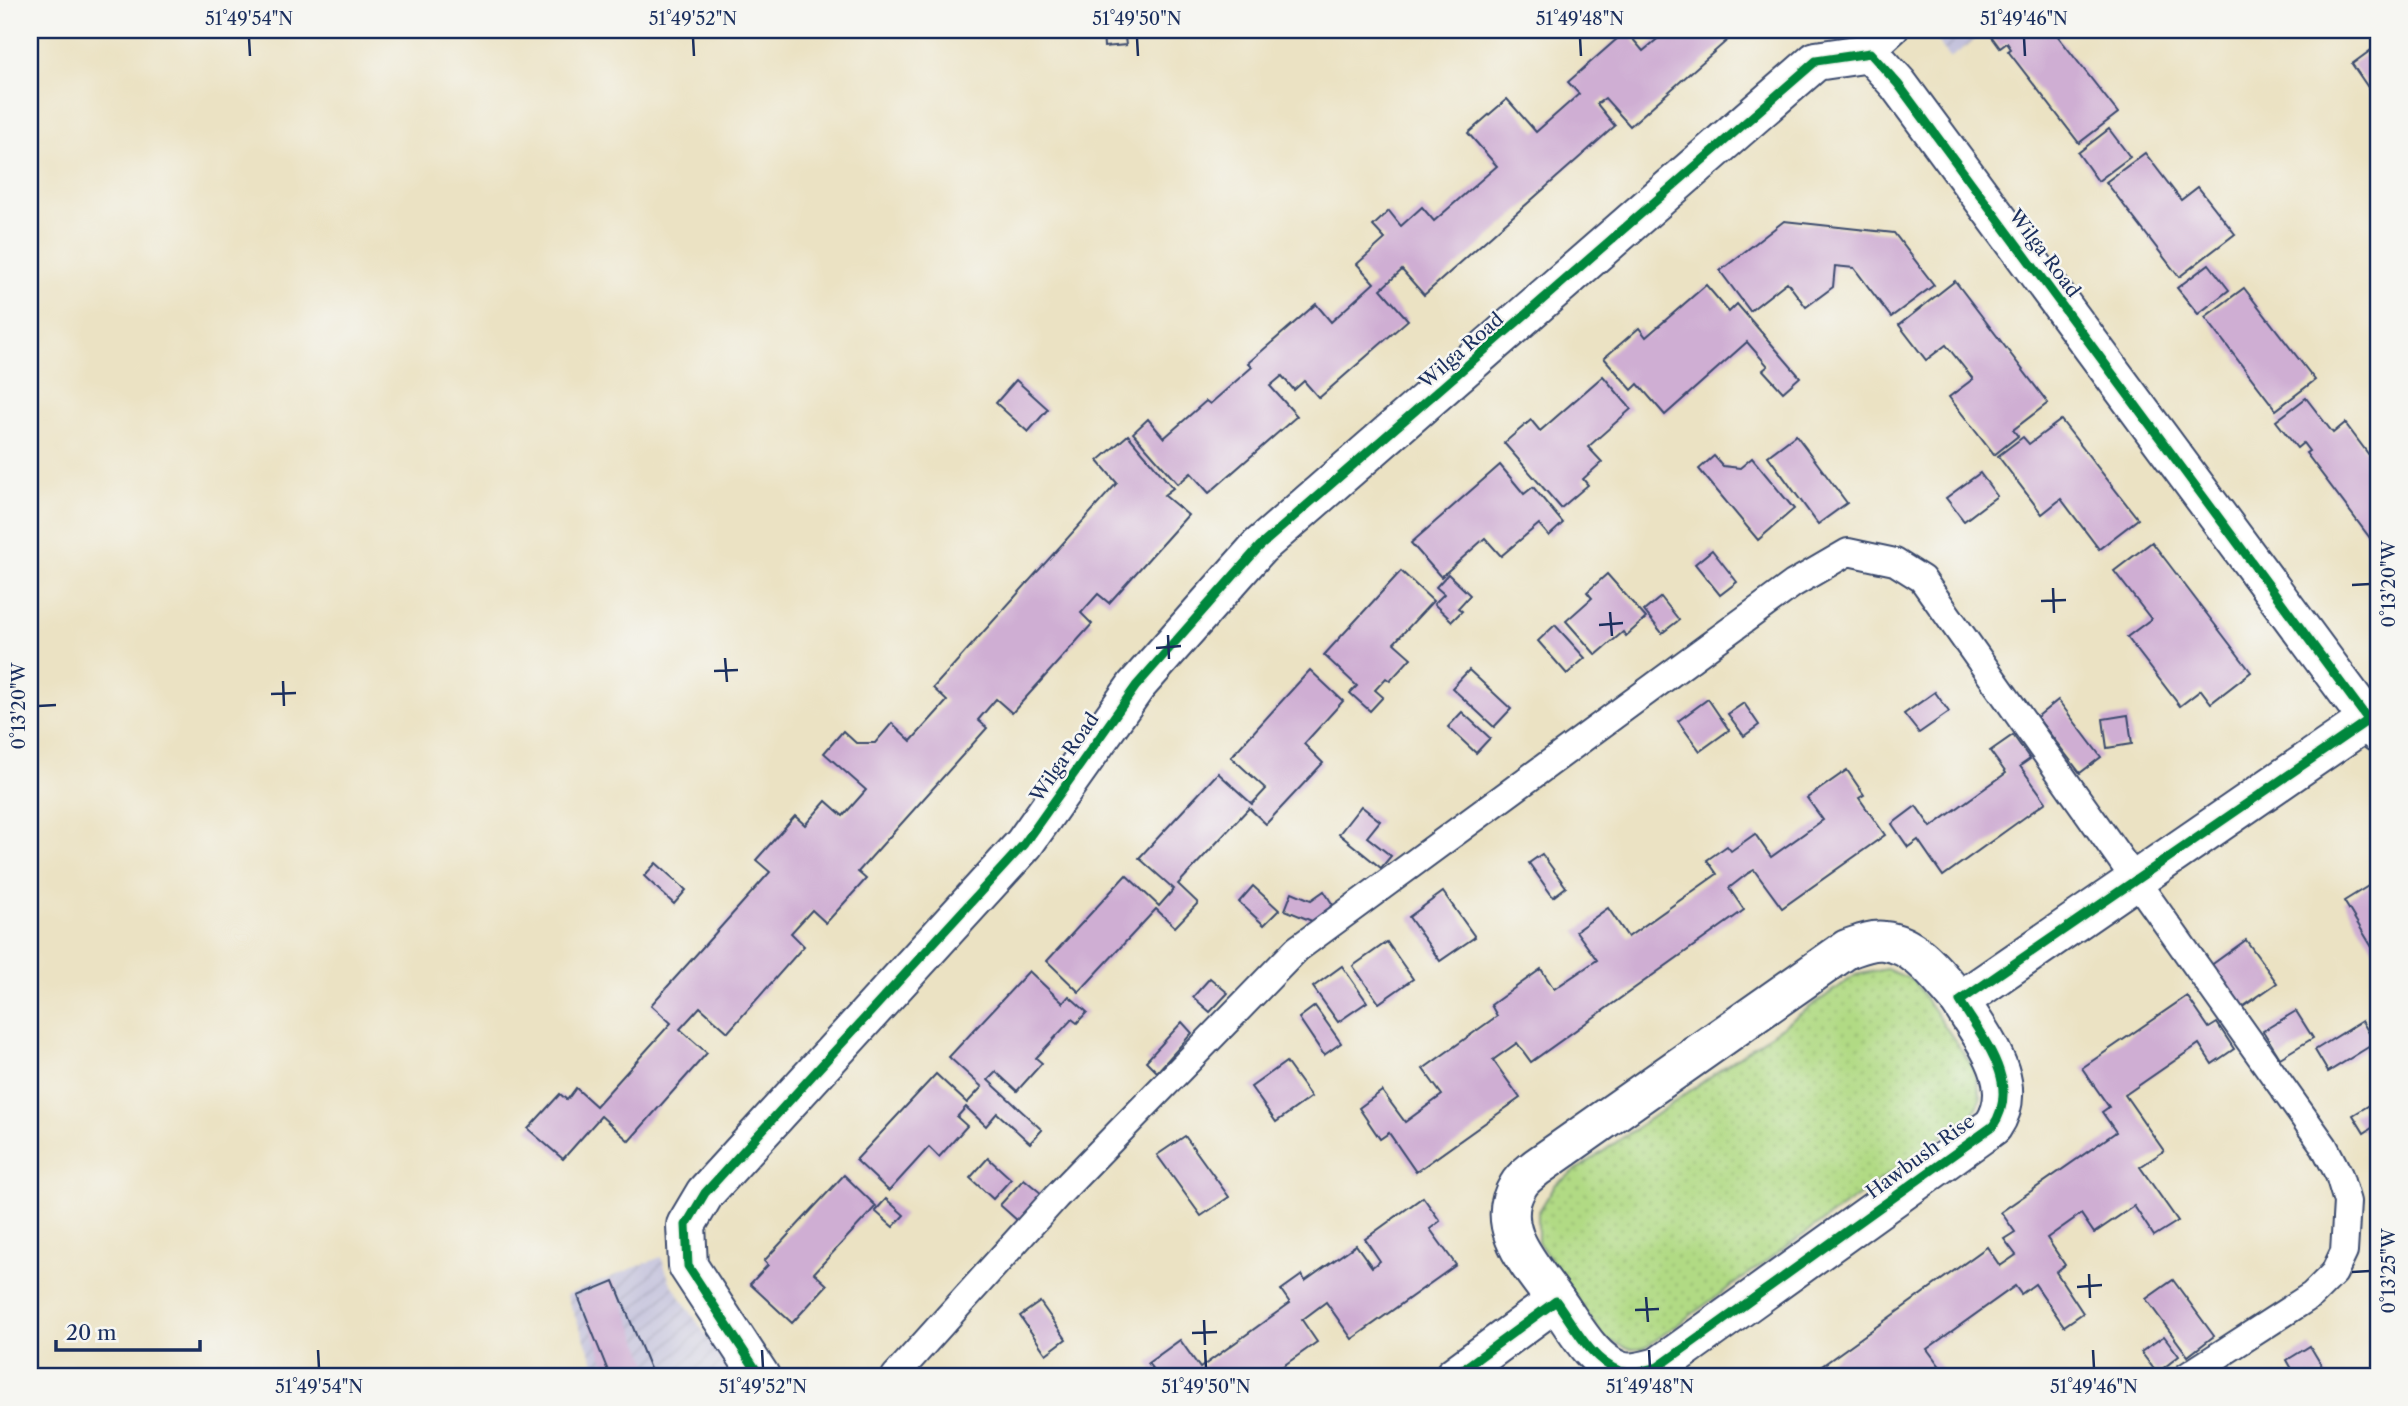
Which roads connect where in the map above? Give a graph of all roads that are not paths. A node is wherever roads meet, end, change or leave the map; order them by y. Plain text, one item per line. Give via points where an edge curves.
1 (1882, 41) edge
2 (2375, 722) edge
3 (2135, 882) junction
4 (1960, 1001) junction
5 (1556, 1301) junction
6 (761, 1376) edge
7 (895, 1376) edge
8 (1454, 1376) edge
9 (2187, 1376) edge

1 - 2 street, Wilga Road via 1898,84
1 - 6 street, Wilga Road via 1816,61 1259,547 1136,686 1024,844 705,1193 686,1225 688,1266
2 - 3 street
3 - 4 street
3 - 7 lane via 1922,579 1895,562 1848,552 1793,584 1297,949 1056,1197
3 - 9 lane via 2324,1146 2347,1202 2344,1252 2334,1273 2312,1295
4 - 5 street, Hawbush Rise via 1926,962 1907,948 1885,940 1847,949 1537,1167 1518,1184 1509,1222 1514,1241
4 - 5 street, Hawbush Rise via 2001,1070 2001,1114 1993,1126 1658,1367 1621,1371 1607,1363
5 - 8 street

